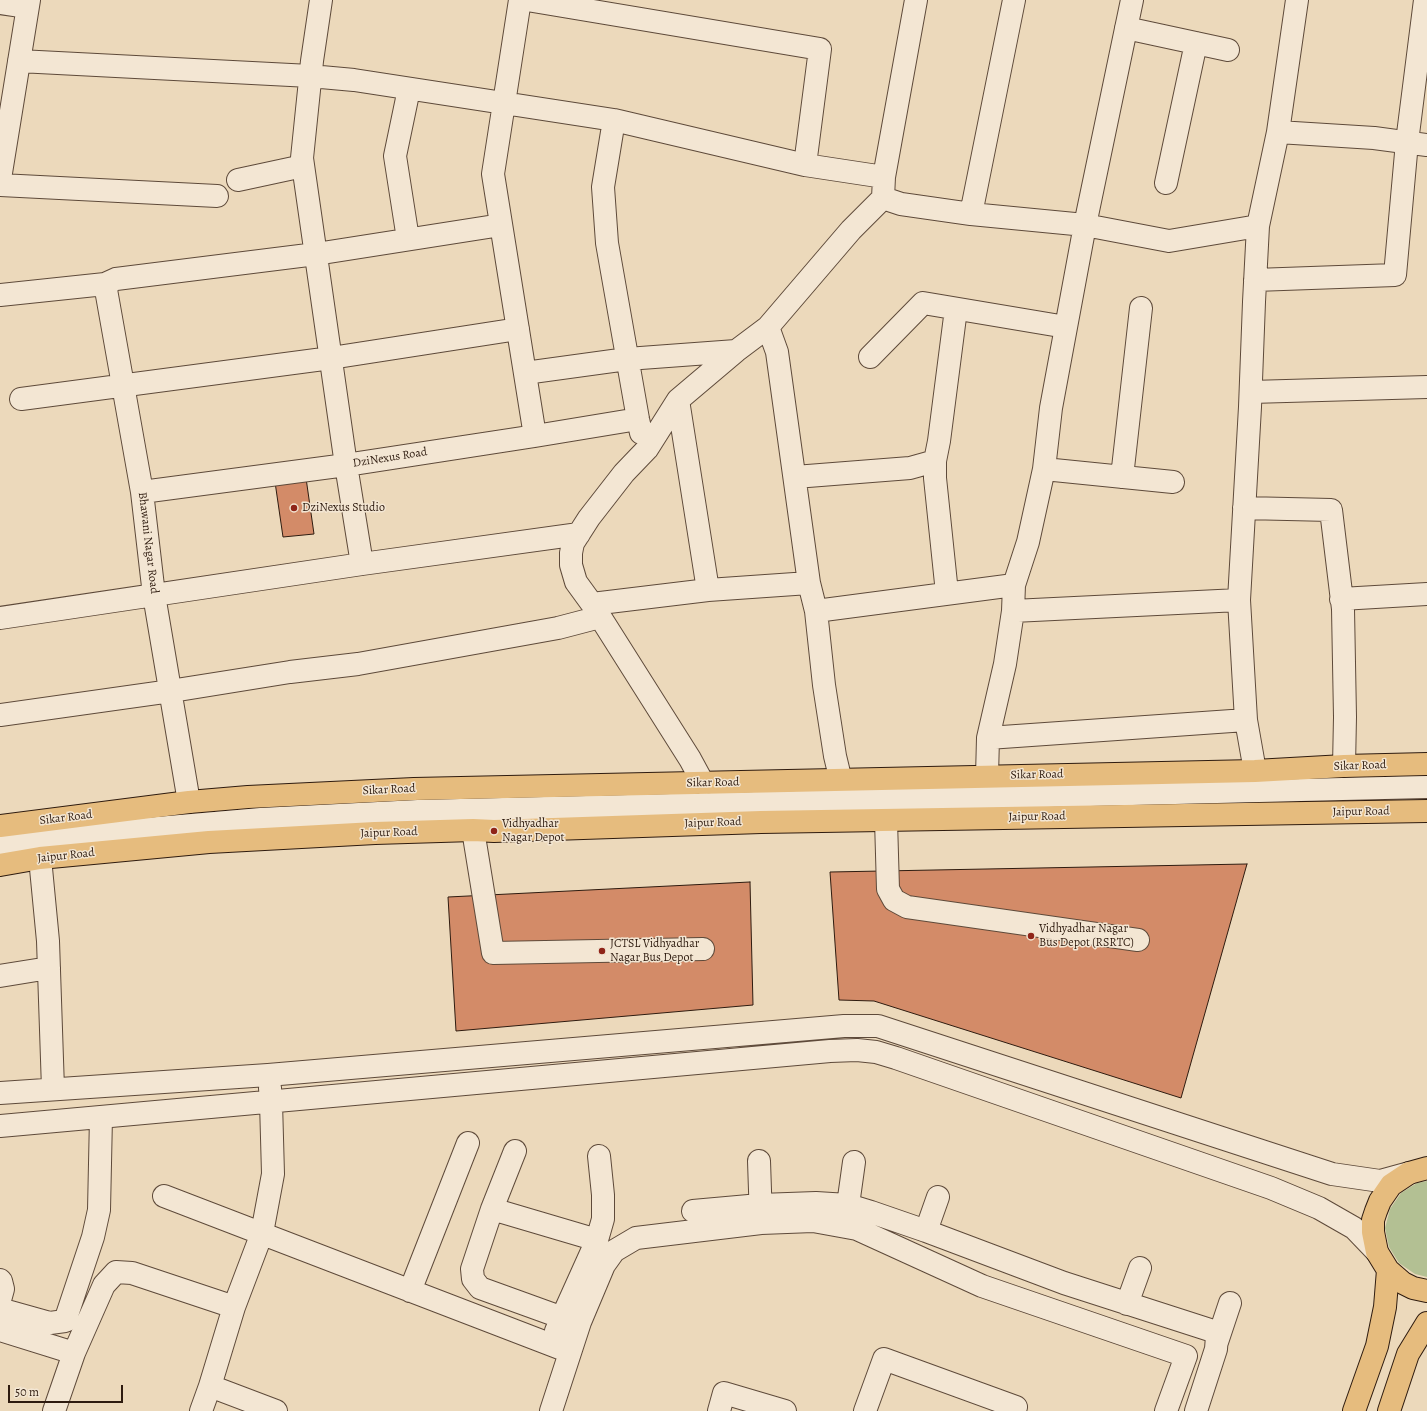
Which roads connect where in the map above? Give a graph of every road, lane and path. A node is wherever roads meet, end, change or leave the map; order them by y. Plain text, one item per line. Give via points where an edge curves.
1 (321, 0) edge
2 (520, 0) edge
3 (527, 0) edge
4 (916, 0) edge
5 (1014, 0) edge
6 (1132, 0) edge
7 (1297, 0) edge
8 (1425, 0) edge
9 (0, 3) edge
10 (28, 4) edge
11 (1126, 28) junction
12 (1196, 43) junction
13 (1228, 50) dead end
14 (19, 61) junction
15 (310, 76) junction
16 (409, 89) junction
17 (7, 93) edge
18 (504, 103) junction
19 (614, 120) junction
20 (1278, 132) junction
21 (1417, 143) edge
22 (805, 165) junction
23 (303, 166) junction
24 (884, 177) junction
25 (0, 179) edge
26 (238, 180) dead end
27 (1166, 183) dead end
28 (0, 186) edge
29 (217, 196) dead end
30 (882, 198) junction
31 (972, 214) junction
32 (502, 225) junction
33 (1084, 225) junction
34 (1258, 226) junction
35 (408, 239) junction
36 (316, 254) junction
37 (1255, 280) junction
38 (105, 284) junction
39 (0, 295) edge
40 (1141, 308) dead end
41 (956, 309) junction
42 (768, 327) junction
43 (1066, 327) junction
44 (518, 328) junction
45 (736, 351) junction
46 (870, 357) dead end
47 (330, 358) junction
48 (627, 360) junction
49 (525, 373) junction
50 (123, 385) junction
51 (1427, 387) edge
52 (1251, 392) junction
53 (21, 399) dead end
54 (678, 400) junction
55 (638, 419) junction
56 (535, 436) junction
57 (647, 449) junction
58 (935, 461) junction
59 (346, 464) junction
60 (1044, 469) junction
61 (794, 477) junction
62 (1122, 477) junction
63 (1173, 482) dead end
64 (142, 492) junction
65 (1244, 508) junction
66 (579, 534) junction
67 (362, 564) junction
68 (809, 583) junction
69 (1014, 585) junction
70 (708, 590) junction
71 (946, 593) junction
72 (1427, 594) edge
73 (154, 595) junction
74 (1341, 598) junction
75 (1239, 600) junction
76 (596, 611) junction
77 (816, 611) junction
78 (1013, 611) junction
79 (0, 618) edge
80 (171, 691) junction
81 (0, 715) edge
82 (1246, 720) junction
83 (988, 738) junction
84 (1427, 764) edge
85 (1344, 766) junction
86 (1255, 771) junction
87 (987, 776) junction
88 (841, 781) junction
89 (702, 783) junction
90 (1427, 787) edge
91 (189, 802) junction
92 (1427, 811) edge
93 (886, 820) junction
94 (0, 826) edge
95 (473, 830) junction
96 (0, 847) edge
97 (40, 858) junction
98 (0, 864) edge
99 (1138, 940) dead end
100 (704, 949) dead end
101 (49, 968) junction
102 (0, 976) edge
103 (268, 1075) junction
104 (53, 1089) junction
105 (0, 1093) edge
106 (271, 1102) junction
107 (101, 1117) junction
108 (0, 1126) edge
109 (468, 1143) dead end
110 (515, 1151) dead end
111 (599, 1156) dead end
112 (759, 1161) dead end
113 (854, 1162) dead end
114 (1427, 1162) edge
115 (1418, 1171) edge
116 (164, 1196) dead end
117 (938, 1197) dead end
118 (848, 1205) junction
119 (492, 1209) junction
120 (693, 1211) dead end
121 (761, 1214) junction
122 (926, 1231) junction
123 (262, 1233) junction
124 (597, 1240) junction
125 (1377, 1252) junction
126 (1140, 1268) dead end
127 (1388, 1270) junction
128 (1031, 1271) junction
129 (0, 1280) edge
130 (410, 1291) junction
131 (1427, 1291) edge
132 (0, 1300) edge
133 (1022, 1300) junction
134 (1230, 1303) dead end
135 (1127, 1304) junction
136 (234, 1307) junction
137 (0, 1309) edge
138 (563, 1318) junction
139 (1427, 1323) edge
140 (0, 1330) edge
141 (1217, 1342) junction
142 (549, 1344) junction
143 (570, 1352) junction
144 (74, 1353) junction
145 (210, 1386) junction
146 (54, 1411) edge
147 (202, 1411) edge
148 (276, 1411) edge
149 (551, 1411) edge
150 (719, 1411) edge
151 (785, 1411) edge
152 (865, 1411) edge
153 (1014, 1411) edge
154 (1166, 1411) edge
155 (1196, 1411) edge
156 (1354, 1411) edge
157 (1389, 1411) edge

1 - 15 street
2 - 18 street
3 - 22 street via 820,49
4 - 24 street
5 - 31 street
6 - 11 street
7 - 20 street
8 - 21 street
9 - 10 street
10 - 14 street
11 - 12 street
11 - 33 street
12 - 13 street
12 - 27 street
14 - 15 street
14 - 17 street
15 - 16 street
15 - 23 street
16 - 18 street
16 - 35 street via 395,156
17 - 25 street
18 - 19 street
18 - 32 street via 493,174
19 - 22 street
19 - 48 street via 603,187 607,243
20 - 21 street
20 - 34 street
21 - 37 street via 1395,275
22 - 24 street
23 - 26 street
23 - 36 street
24 - 30 street
28 - 29 street
30 - 31 street via 901,204
30 - 42 street via 851,230
31 - 33 street
32 - 35 street
32 - 44 street
33 - 34 street via 1169,241
33 - 43 street
34 - 37 street
35 - 36 street
36 - 38 street via 116,279
36 - 47 street
37 - 52 street
38 - 39 street
38 - 50 street, Bhawani Nagar Road
40 - 62 street
41 - 43 street
41 - 46 street via 923,303
41 - 58 street
42 - 45 street
42 - 61 street via 777,352
43 - 60 street via 1051,408
44 - 47 street
44 - 49 street
45 - 48 street
45 - 54 street
47 - 50 street
47 - 59 street
48 - 49 street
48 - 55 street
49 - 56 street
50 - 53 street
50 - 64 street, Bhawani Nagar Road
51 - 52 street
52 - 65 street
54 - 57 street
54 - 70 street
55 - 56 street, DziNexus Road
55 - 57 street
56 - 59 street, DziNexus Road
57 - 66 street via 624,473
58 - 61 street via 910,468
58 - 71 street
59 - 64 street, DziNexus Road
59 - 67 street
60 - 62 street
60 - 69 street via 1028,542
61 - 68 street
62 - 63 street
64 - 73 street, Bhawani Nagar Road
65 - 74 street via 1331,510
65 - 75 street
66 - 67 street
66 - 76 street via 573,543 571,565 576,582
67 - 73 street
68 - 70 street
68 - 77 street
69 - 71 street
69 - 78 street
70 - 76 street
71 - 77 street
72 - 74 street
73 - 79 street
73 - 80 street, Bhawani Nagar Road
74 - 85 street
75 - 78 street
75 - 82 street
76 - 80 street via 558,628 358,664
76 - 89 street via 690,759
77 - 88 street via 824,685
78 - 83 street
80 - 81 street
80 - 91 street, Bhawani Nagar Road
82 - 83 street
82 - 86 street
83 - 87 street
84 - 85 main road, Sikar Road
85 - 86 main road, Sikar Road
86 - 87 main road, Sikar Road
87 - 88 main road, Sikar Road
88 - 89 main road, Sikar Road
89 - 91 main road, Sikar Road via 414,789
90 - 96 street via 418,811 261,819 76,835
91 - 94 main road, Sikar Road
92 - 93 main road, Jaipur Road
93 - 95 main road, Jaipur Road
93 - 99 street via 888,889 894,900 907,907
95 - 97 main road, Jaipur Road via 209,842
95 - 100 street via 493,953
97 - 98 main road, Jaipur Road
97 - 101 street
101 - 102 street
101 - 104 street
103 - 104 street
103 - 106 street
103 - 115 street via 844,1026 878,1026 1332,1174 1380,1181
104 - 105 street
106 - 107 street
106 - 123 street via 273,1174
106 - 125 street via 830,1051 876,1052 1272,1188 1319,1208 1354,1228
107 - 108 street
107 - 137 street via 99,1210 94,1238 65,1321 50,1323
109 - 130 street
110 - 119 street
111 - 124 street via 603,1219
112 - 121 street
113 - 118 street
114 - 115 main road
115 - 125 main road via 1391,1185 1378,1206 1373,1232
116 - 123 street
117 - 122 street
118 - 121 street via 816,1203
118 - 122 street
119 - 124 street
119 - 138 street via 472,1269 473,1279 480,1288
120 - 121 street
121 - 133 street via 857,1230 982,1286
121 - 143 street via 636,1238 614,1251 604,1265
122 - 128 street
123 - 130 street
123 - 136 street
124 - 138 street
125 - 127 main road
126 - 135 street
127 - 131 main road via 1403,1283
127 - 156 main road via 1385,1307 1377,1346
128 - 133 street
128 - 135 street
129 - 132 street via 3,1289
130 - 142 street
133 - 154 street via 1186,1356
134 - 141 street
135 - 141 street via 1213,1331 1217,1336
136 - 144 street via 132,1273 116,1272 104,1285
136 - 145 street
138 - 142 street
139 - 157 main road via 1408,1354
140 - 144 street
141 - 155 street
142 - 143 street
143 - 149 street
144 - 146 street
145 - 147 street
145 - 148 street
150 - 151 street via 724,1393
152 - 153 street via 884,1359 1016,1407

